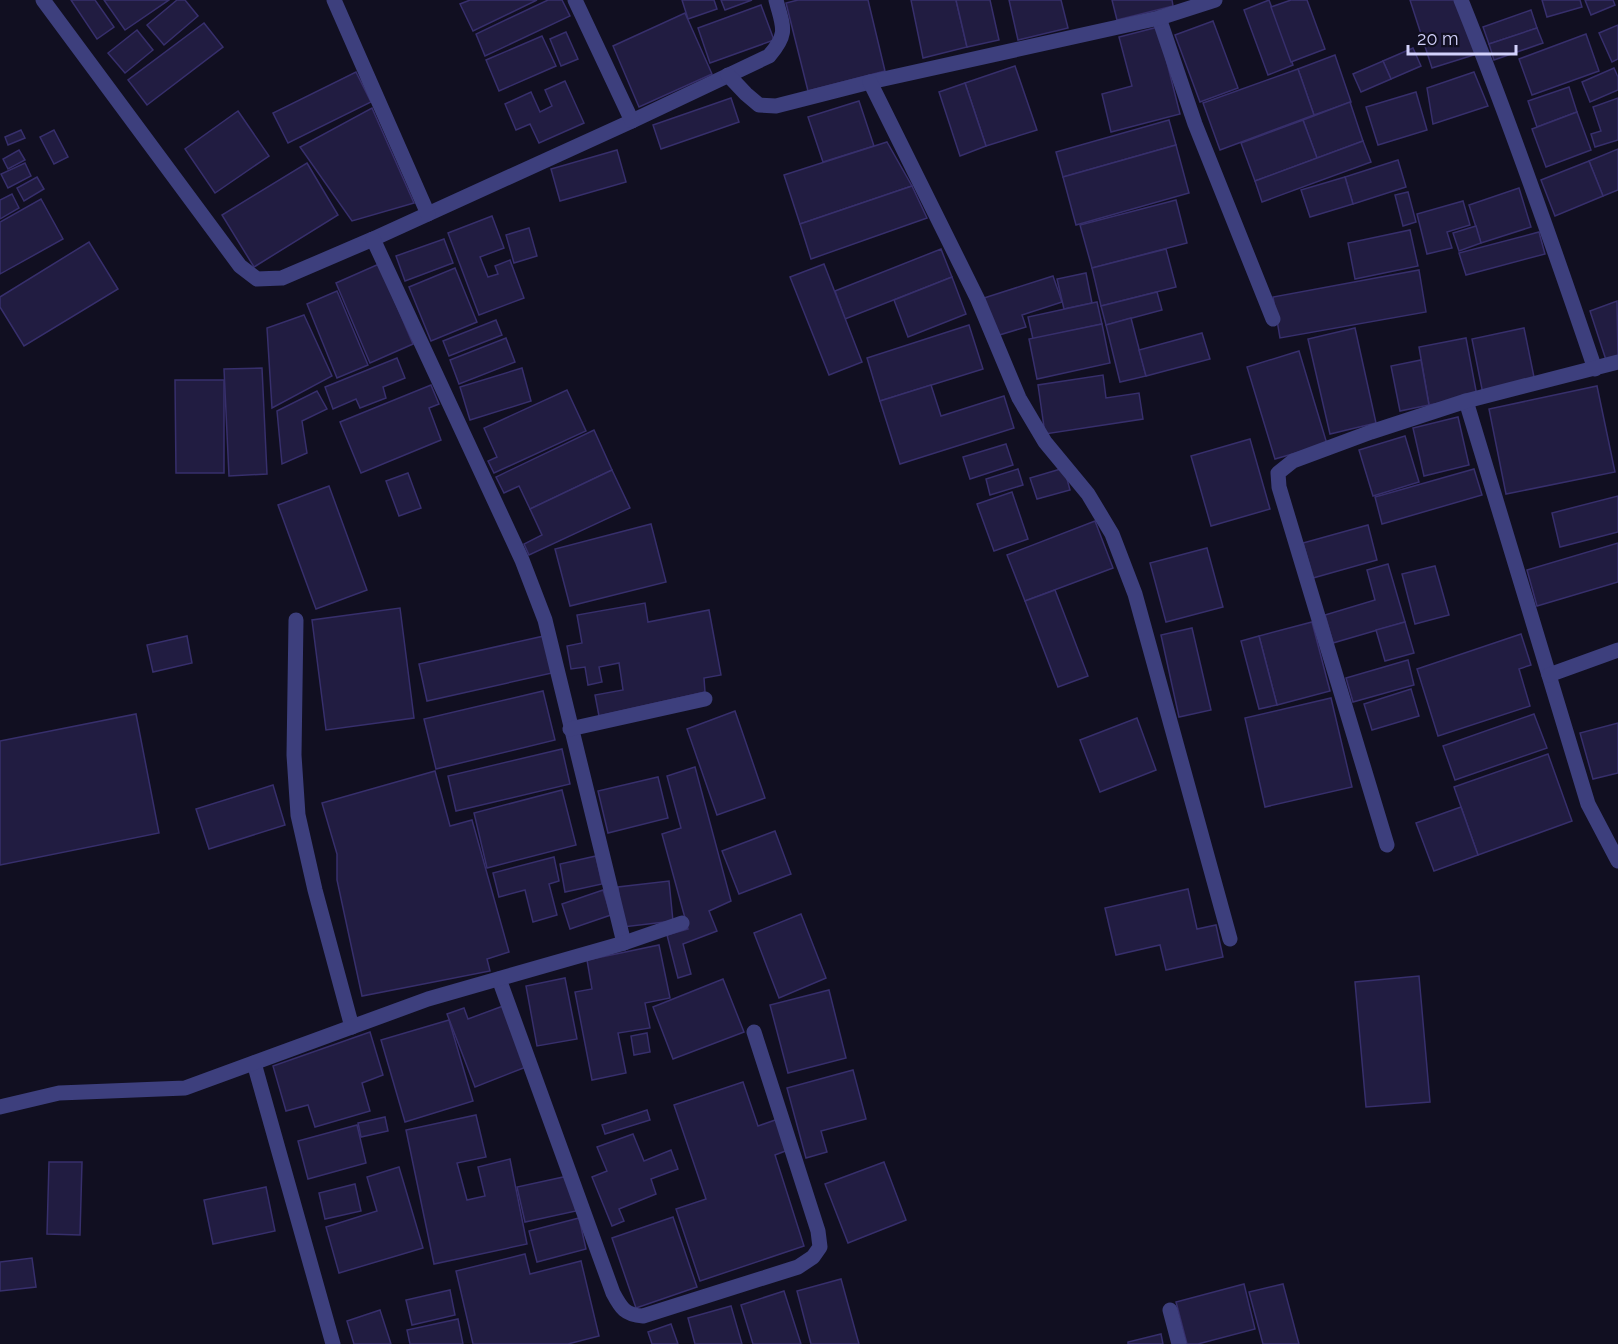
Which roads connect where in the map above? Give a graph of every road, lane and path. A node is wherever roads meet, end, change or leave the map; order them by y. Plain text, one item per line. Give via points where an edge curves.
1 (43, 0) edge
2 (334, 0) edge
3 (575, 0) edge
4 (776, 0) edge
5 (1215, 0) edge
6 (1461, 0) edge
7 (1188, 4) edge
8 (1159, 18) junction
9 (728, 75) junction
10 (870, 82) junction
11 (632, 121) junction
12 (428, 214) junction
13 (373, 239) junction
14 (1273, 319) dead end
15 (1618, 362) edge
16 (1595, 369) junction
17 (1466, 401) junction
18 (296, 620) dead end
19 (1618, 650) edge
20 (1549, 675) junction
21 (705, 699) dead end
22 (570, 729) junction
23 (1387, 845) dead end
24 (1618, 861) edge
25 (682, 923) dead end
26 (1230, 939) dead end
27 (624, 944) junction
28 (499, 980) junction
29 (352, 1027) junction
30 (754, 1032) dead end
31 (254, 1063) junction
32 (0, 1107) edge
33 (1170, 1310) dead end
34 (333, 1344) edge
35 (1179, 1344) edge

1 - 13 street via 240,266 257,279 282,278
2 - 12 street
3 - 11 street
4 - 9 street via 784,27 779,44 769,56
5 - 7 street
6 - 16 street
7 - 8 street
8 - 10 street
8 - 14 street via 1195,124
9 - 10 street via 759,105 776,106
9 - 11 street
10 - 26 street via 978,300 1019,398 1045,442 1088,494 1112,534 1135,594
11 - 12 street
12 - 13 street
13 - 22 street via 522,560 544,620
15 - 16 street
16 - 17 street
17 - 20 street
17 - 23 street via 1293,461 1278,473
18 - 29 street via 294,755 298,815
19 - 20 street
20 - 24 street via 1588,804
21 - 22 street
22 - 27 street
25 - 27 street
27 - 28 street
28 - 29 street via 428,999
28 - 30 street via 613,1293 631,1316 643,1316 798,1267 820,1247
29 - 31 street
31 - 32 street via 185,1088 59,1093
31 - 34 street
33 - 35 street

